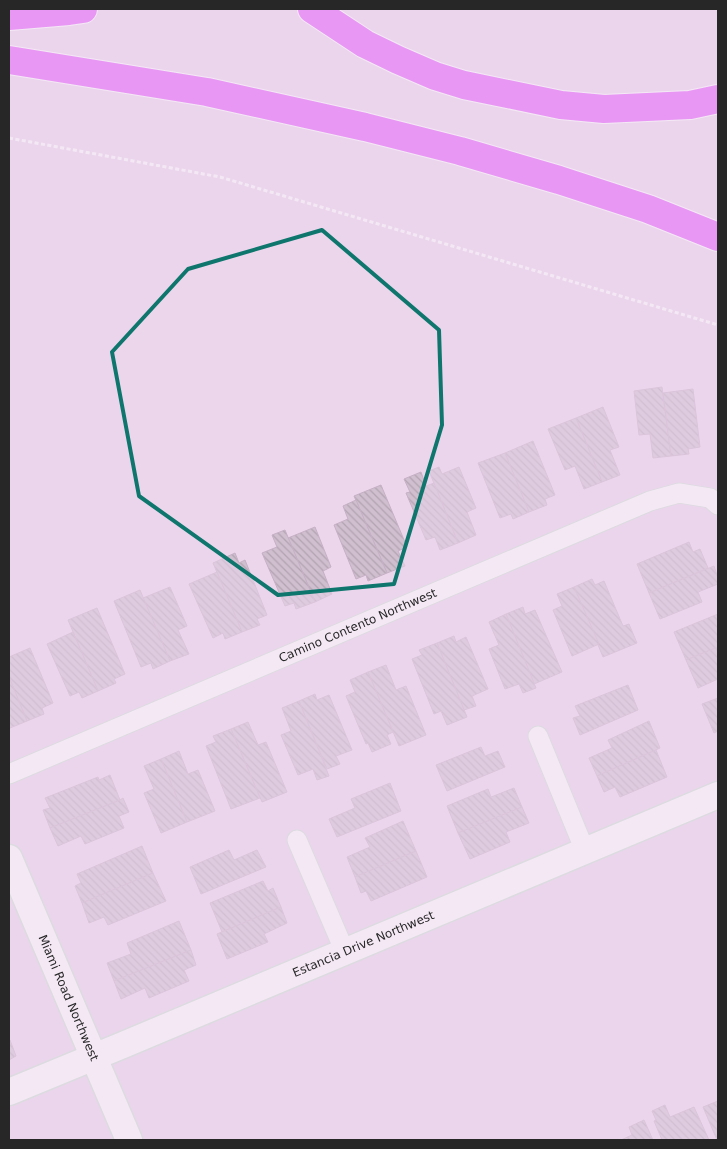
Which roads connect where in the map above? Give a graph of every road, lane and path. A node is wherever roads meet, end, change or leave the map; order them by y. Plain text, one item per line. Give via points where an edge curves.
1 (83, 9) edge
2 (312, 9) edge
3 (9, 16) edge
4 (9, 60) edge
5 (718, 98) edge
6 (9, 138) edge
7 (718, 236) edge
8 (718, 325) edge
9 (714, 502) edge
10 (538, 736) dead end
11 (9, 774) edge
12 (718, 795) edge
13 (297, 840) dead end
14 (585, 851) junction
15 (9, 858) edge
16 (345, 952) junction
17 (93, 1057) junction
18 (9, 1092) edge
19 (128, 1140) edge

1 - 3 highway
2 - 5 highway via 365,44 435,76 464,85 562,105 604,109 690,105
4 - 7 highway via 207,92 365,127 559,180
6 - 8 path via 220,177
9 - 11 street, Camino Contento Northwest via 679,493 650,501
10 - 14 street
12 - 14 street, Estancia Drive Northwest
13 - 16 street
14 - 16 street, Estancia Drive Northwest
15 - 17 street, Miami Road Northwest
16 - 17 street, Estancia Drive Northwest
17 - 18 street, Estancia Drive Northwest
17 - 19 street, Miami Road Northwest

